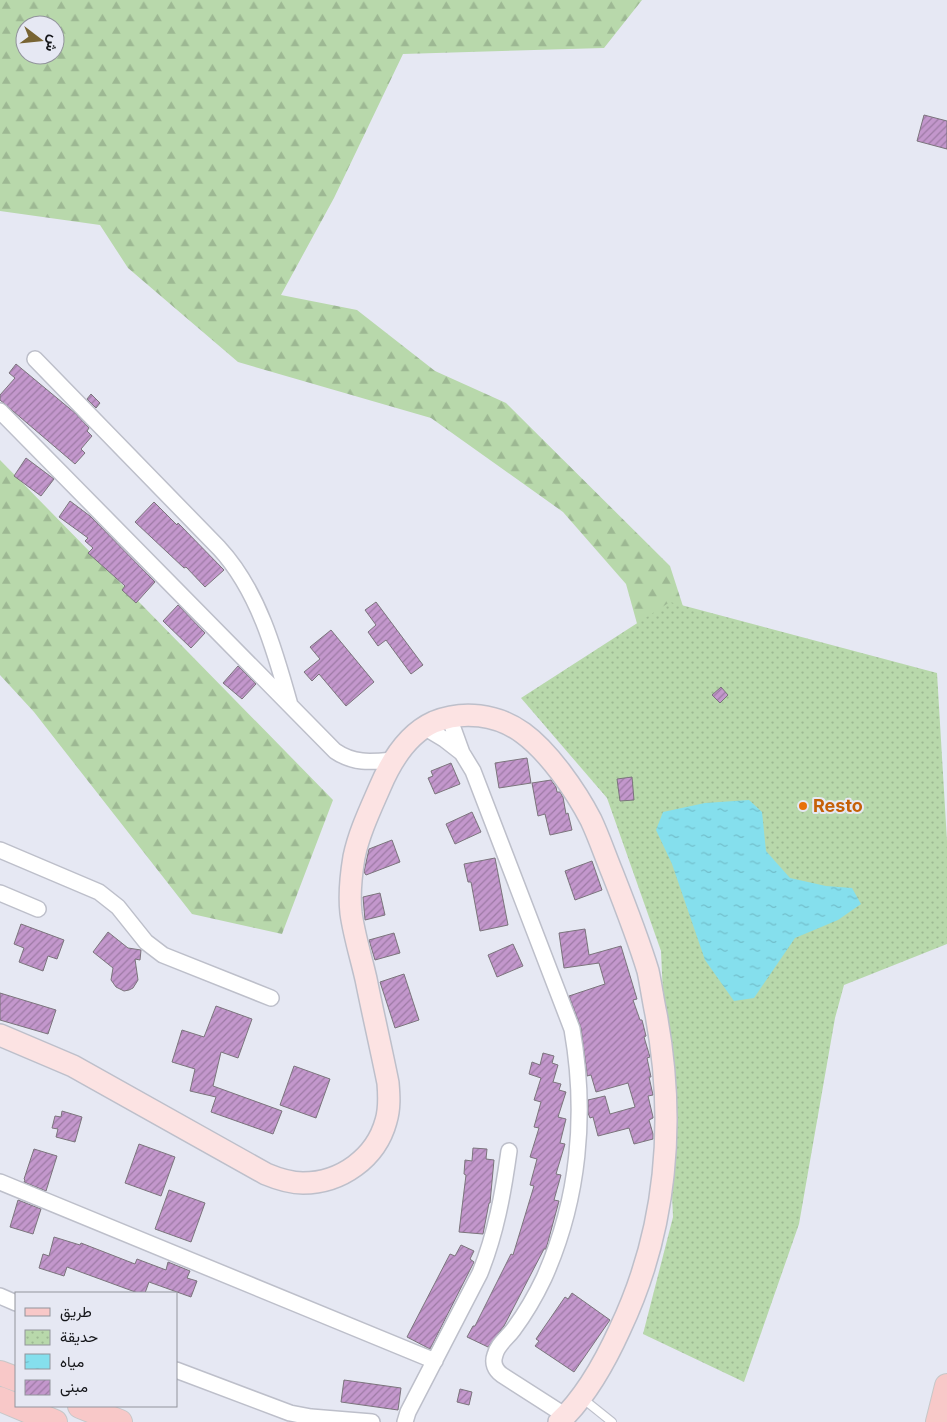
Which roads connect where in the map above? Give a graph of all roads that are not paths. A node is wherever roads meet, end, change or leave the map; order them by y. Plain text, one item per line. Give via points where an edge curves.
1 (35, 359) dead end
2 (0, 411) edge
3 (291, 707) junction
4 (449, 717) junction
5 (424, 727) junction
6 (462, 753) junction
7 (393, 760) junction
8 (0, 850) edge
9 (0, 894) edge
10 (38, 909) dead end
11 (271, 998) dead end
12 (0, 1035) edge
13 (509, 1151) dead end
14 (0, 1182) edge
15 (0, 1296) edge
16 (15, 1303) edge
17 (436, 1361) junction
18 (178, 1371) edge
19 (0, 1373) edge
20 (15, 1379) edge
21 (946, 1387) edge
22 (580, 1397) junction
23 (0, 1399) edge
24 (15, 1405) edge
25 (19, 1407) edge
26 (82, 1407) edge
27 (934, 1418) edge
28 (562, 1419) edge
29 (54, 1422) edge
30 (120, 1422) edge
31 (372, 1422) edge
32 (405, 1422) edge
33 (612, 1422) edge

1 - 3 street via 238,571 253,597 276,656
2 - 3 street
3 - 7 street via 341,756 362,762
4 - 5 street
4 - 6 street
4 - 22 street via 476,715 508,724 535,744 566,780 591,821 648,973 665,1075 667,1123 658,1218 630,1309 609,1352
5 - 6 street
5 - 7 street
6 - 28 street via 473,771 572,1029 577,1055 580,1133 566,1213 543,1280 523,1316 496,1351 494,1360 502,1375
7 - 12 street via 358,838 352,875 351,912 388,1083 389,1102 380,1138 355,1166 321,1182 284,1181 73,1066
8 - 11 street via 99,892 118,907 146,942 163,955
9 - 10 street
13 - 17 street via 499,1216 487,1255
14 - 17 street
15 - 16 street
17 - 32 street
18 - 31 street via 290,1413
19 - 20 main road
21 - 27 main road
22 - 28 street
22 - 33 lane
23 - 24 main road
25 - 29 main road
26 - 30 main road

